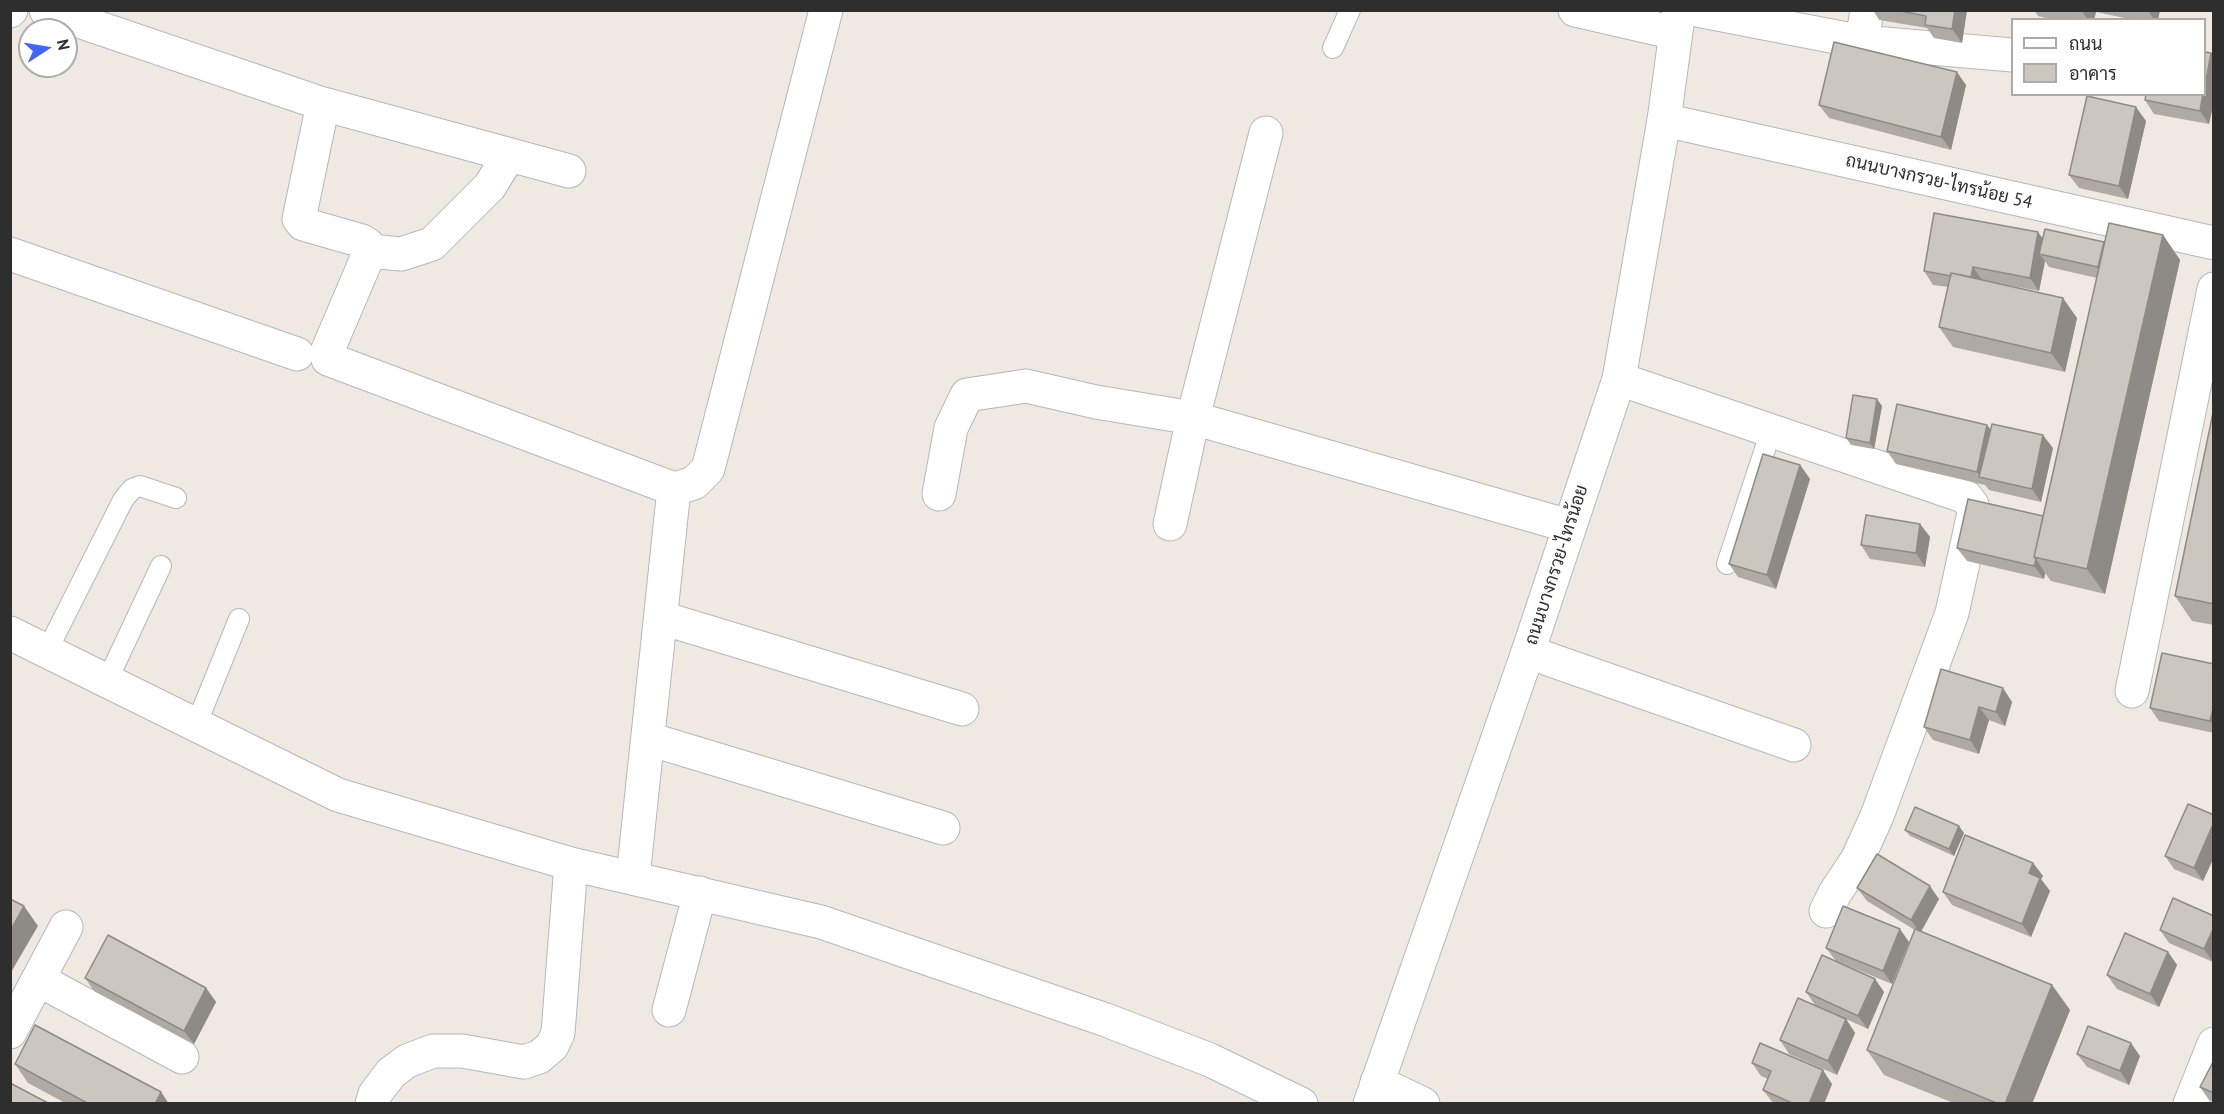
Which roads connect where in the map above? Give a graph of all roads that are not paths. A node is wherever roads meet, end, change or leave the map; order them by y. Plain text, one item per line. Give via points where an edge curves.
1 (46, 10) edge
2 (826, 10) edge
3 (1350, 10) edge
4 (1575, 10) edge
5 (1867, 10) edge
6 (1684, 18) edge
7 (1862, 42) junction
8 (1333, 48) dead end
9 (2011, 55) edge
10 (323, 104) junction
11 (1664, 120) junction
12 (1266, 133) dead end
13 (509, 155) junction
14 (569, 171) dead end
15 (2214, 243) edge
16 (370, 250) junction
17 (10, 254) edge
18 (2214, 289) edge
19 (297, 354) dead end
20 (1619, 379) junction
21 (1193, 418) junction
22 (1771, 431) junction
23 (674, 489) junction
24 (939, 494) dead end
25 (176, 498) dead end
26 (1170, 524) dead end
27 (1569, 526) junction
28 (1727, 564) edge
29 (161, 566) dead end
30 (662, 618) junction
31 (239, 619) dead end
32 (10, 633) edge
33 (47, 651) junction
34 (1528, 652) junction
35 (107, 681) junction
36 (2132, 691) dead end
37 (962, 709) dead end
38 (196, 725) junction
39 (649, 739) junction
40 (1794, 744) dead end
41 (943, 828) dead end
42 (571, 864) junction
43 (633, 877) junction
44 (700, 893) junction
45 (1826, 911) dead end
46 (66, 927) dead end
47 (39, 980) junction
48 (669, 1010) dead end
49 (10, 1032) edge
50 (2214, 1044) edge
51 (182, 1057) dead end
52 (1374, 1093) edge
53 (372, 1104) edge
54 (1301, 1104) edge
55 (1423, 1104) edge
56 (2190, 1104) edge

1 - 10 street
2 - 23 street via 708,469 694,483
3 - 8 lane
4 - 6 street
5 - 7 street
6 - 7 street
6 - 11 street, ถนนบางกรวย-ไทรน้อย
7 - 9 street
10 - 13 street
10 - 16 street via 299,219 303,224 362,241
11 - 15 street, ถนนบางกรวย-ไทรน้อย 54
11 - 20 street, ถนนบางกรวย-ไทรน้อย
12 - 21 street
13 - 14 street
13 - 16 street via 490,186 432,244 401,254
16 - 23 street via 327,352 331,362
17 - 19 street
18 - 36 street
20 - 22 street
20 - 27 street, ถนนบางกรวย-ไทรน้อย
21 - 24 street via 1026,386 967,395 951,428
21 - 26 street
21 - 27 street
22 - 28 lane
22 - 45 street via 1966,497 1974,513 1952,613 1877,816 1857,860
23 - 30 street
25 - 33 lane via 140,486 132,489
27 - 34 street, ถนนบางกรวย-ไทรน้อย
29 - 35 lane
30 - 37 street
30 - 39 street
31 - 38 lane
32 - 33 street
33 - 35 street
34 - 40 street
34 - 52 street, ถนนบางกรวย-ไทรน้อย
35 - 38 street
38 - 42 street via 338,795
39 - 41 street
39 - 43 street
42 - 43 street
42 - 53 street via 558,1033 552,1046 539,1057 524,1062 462,1051 433,1051 407,1061 392,1073
43 - 44 street
44 - 48 street
44 - 54 street via 821,922 1107,1020 1210,1060
46 - 47 street
47 - 49 street
47 - 51 street
50 - 56 street
52 - 55 street

